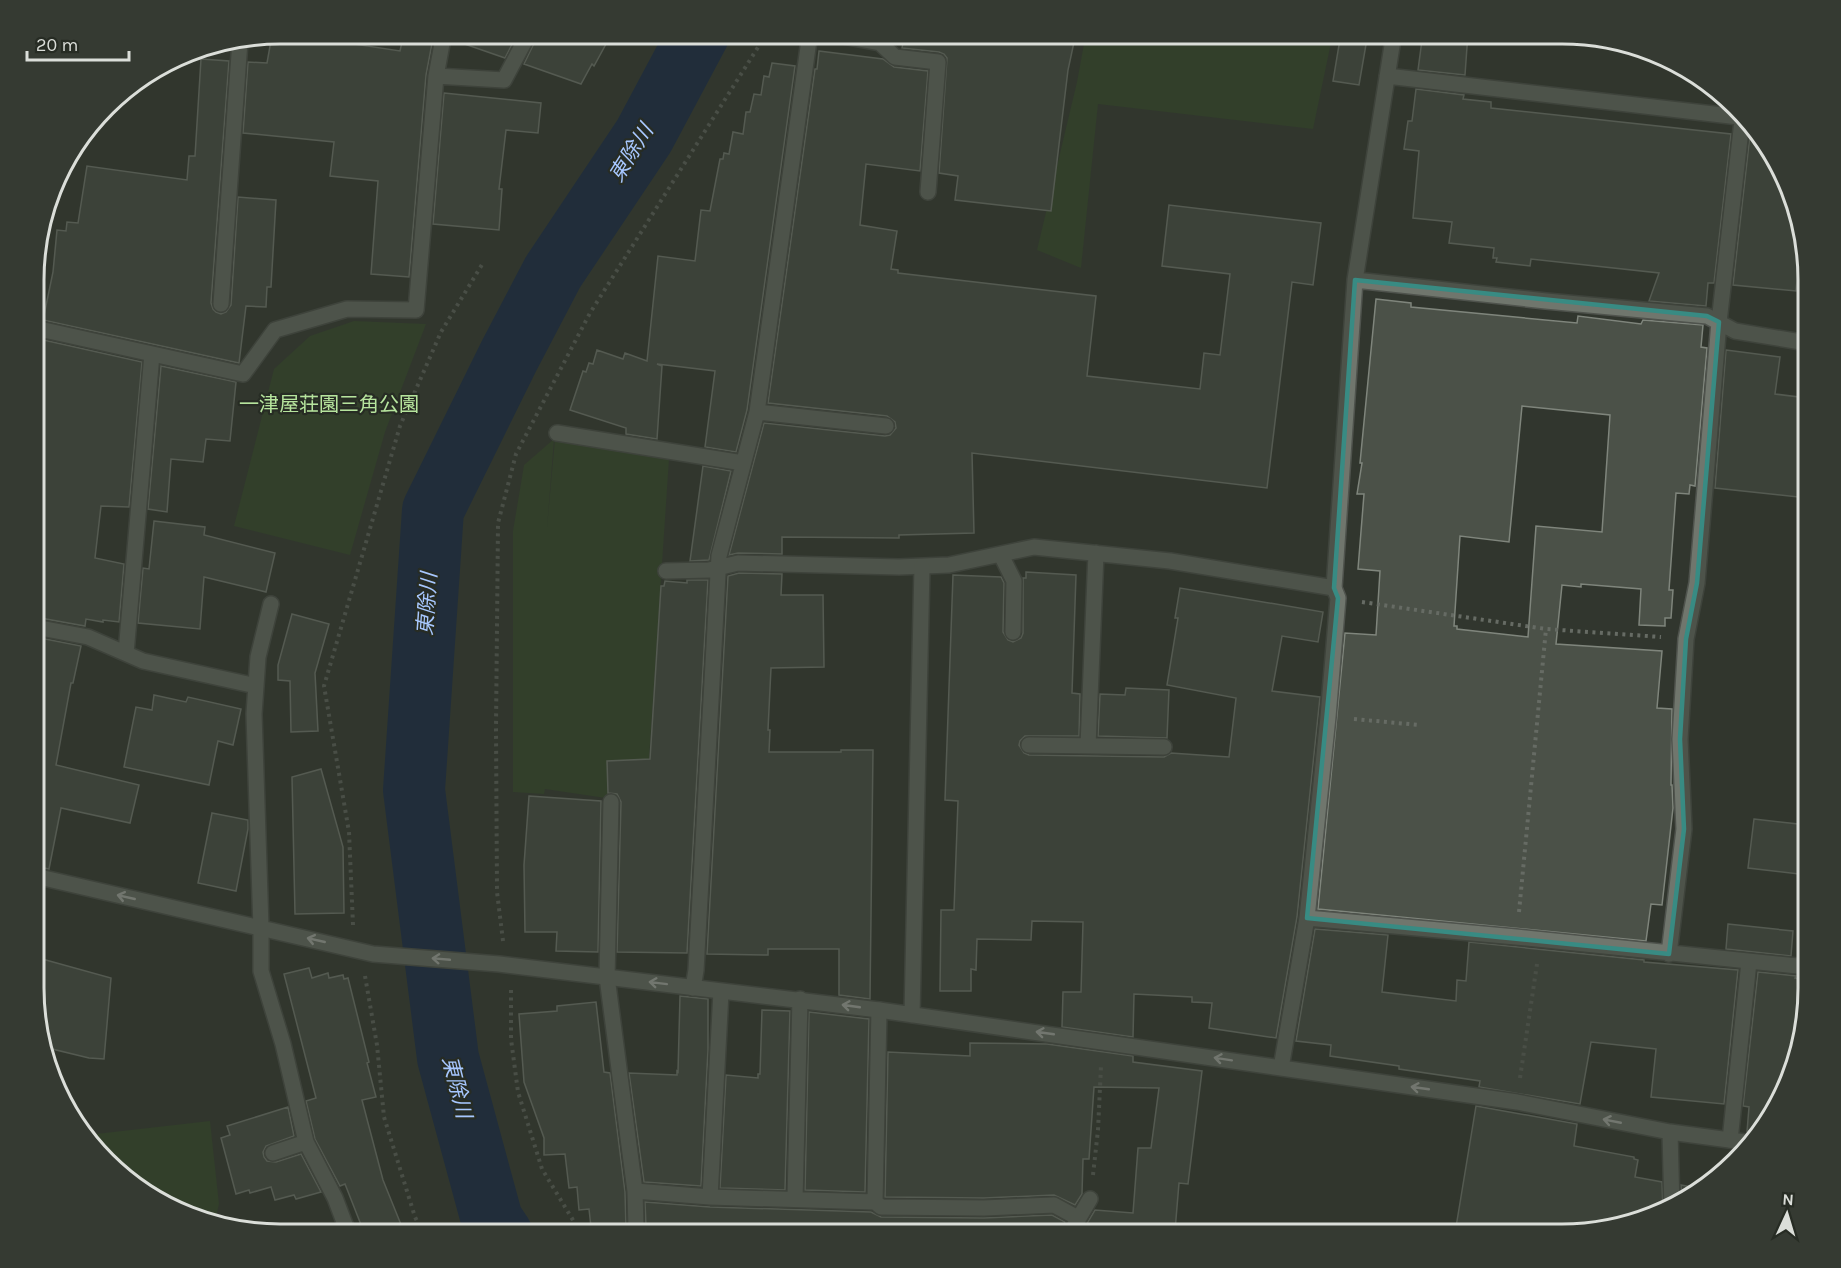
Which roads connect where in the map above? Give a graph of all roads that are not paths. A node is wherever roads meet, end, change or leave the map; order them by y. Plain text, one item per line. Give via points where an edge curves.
1 (442, 43) edge
2 (524, 43) edge
3 (809, 43) edge
4 (880, 43) edge
5 (1392, 43) edge
6 (238, 48) edge
7 (436, 76) junction
8 (1387, 76) junction
9 (1731, 116) edge
10 (1741, 127) edge
11 (928, 192) dead end
12 (1355, 280) junction
13 (221, 304) dead end
14 (1719, 322) junction
15 (44, 330) edge
16 (1798, 341) edge
17 (152, 354) junction
18 (757, 412) junction
19 (886, 426) dead end
20 (557, 433) dead end
21 (743, 463) junction
22 (1096, 553) junction
23 (1001, 555) junction
24 (922, 567) junction
25 (718, 568) junction
26 (666, 571) dead end
27 (1336, 593) junction
28 (271, 604) dead end
29 (44, 629) edge
30 (1013, 632) dead end
31 (126, 653) junction
32 (256, 686) junction
33 (1029, 745) dead end
34 (1088, 746) junction
35 (1164, 747) dead end
36 (610, 802) dead end
37 (44, 878) edge
38 (1307, 918) junction
39 (261, 928) junction
40 (1669, 954) junction
41 (1749, 962) junction
42 (1798, 966) edge
43 (607, 977) junction
44 (693, 988) junction
45 (721, 992) junction
46 (800, 999) junction
47 (879, 1010) junction
48 (912, 1015) junction
49 (1281, 1068) junction
50 (1670, 1132) junction
51 (1730, 1140) junction
52 (306, 1142) junction
53 (1741, 1142) edge
54 (273, 1153) dead end
55 (635, 1191) junction
56 (710, 1197) junction
57 (1672, 1197) edge
58 (795, 1199) junction
59 (1090, 1199) road end
60 (875, 1202) junction
61 (1078, 1218) junction
62 (345, 1224) edge
63 (636, 1224) edge
64 (1075, 1224) edge

1 - 7 street
2 - 7 street via 504,80
3 - 18 street
4 - 11 street via 896,57 938,63
5 - 8 street
6 - 13 street
7 - 17 street via 416,310 347,309 275,330 243,374
8 - 9 street
8 - 12 street
10 - 14 street
12 - 14 street via 1707,316
12 - 27 street
14 - 16 street via 1735,331
14 - 40 street via 1697,583 1686,639 1680,738 1683,829
15 - 17 street
17 - 31 street
18 - 19 street
18 - 21 street
20 - 21 street
21 - 25 street
22 - 23 street via 1034,547
22 - 27 street via 1170,561
22 - 34 street
23 - 24 street
23 - 30 street via 1014,581
24 - 25 street via 738,563
24 - 48 street
25 - 26 street
25 - 44 street
27 - 38 street via 1328,717
28 - 32 street via 258,657
29 - 31 street via 87,637
31 - 32 street via 143,661
32 - 39 street
33 - 34 street
34 - 35 street
36 - 43 street
39 -> 37 street
38 - 40 street
38 - 49 street
43 -> 39 street via 366,952
39 - 52 street via 261,971
40 - 41 street
41 - 42 street
41 - 51 street
44 -> 43 street
43 - 55 street
44 - 45 street
45 - 46 street
45 - 56 street
47 -> 46 street
46 - 58 street
47 - 48 street
47 - 60 street
49 -> 48 street
50 -> 49 street via 1517,1102
50 - 51 street
50 - 57 street
51 - 53 street
52 - 54 street
52 - 62 street
55 - 56 street
55 - 63 street
56 - 58 street
58 - 60 street
59 - 61 street
60 - 61 street via 881,1207 1054,1205
61 - 64 street

